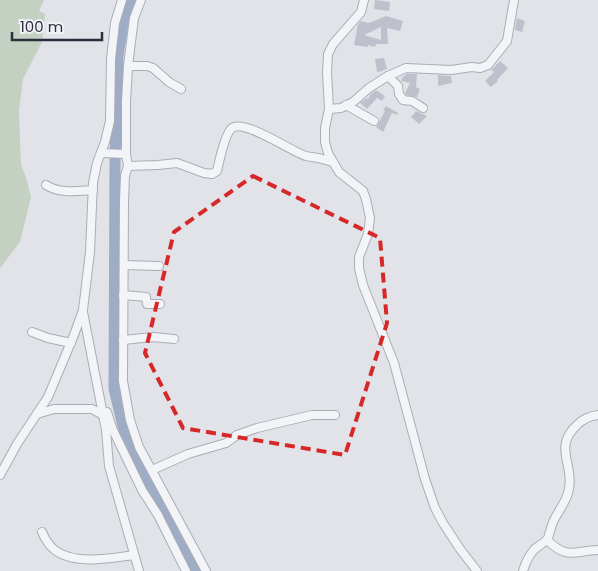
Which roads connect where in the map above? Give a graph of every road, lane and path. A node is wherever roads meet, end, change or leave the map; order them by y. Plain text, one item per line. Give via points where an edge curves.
1 (122, 0) edge
2 (141, 0) edge
3 (364, 0) edge
4 (514, 0) edge
5 (128, 66) junction
6 (388, 76) junction
7 (180, 89) dead end
8 (346, 105) junction
9 (422, 108) dead end
10 (329, 109) junction
11 (374, 121) dead end
12 (104, 153) junction
13 (123, 154) junction
14 (333, 162) junction
15 (128, 166) junction
16 (46, 185) dead end
17 (93, 190) junction
18 (124, 264) junction
19 (158, 266) dead end
20 (123, 295) junction
21 (160, 304) dead end
22 (83, 310) junction
23 (32, 332) dead end
24 (174, 339) dead end
25 (123, 340) junction
26 (71, 343) junction
27 (97, 381) junction
28 (37, 414) junction
29 (104, 415) junction
30 (335, 415) dead end
31 (598, 416) edge
32 (152, 470) junction
33 (0, 475) edge
34 (42, 532) dead end
35 (547, 540) junction
36 (598, 550) edge
37 (134, 555) junction
38 (139, 571) edge
39 (186, 571) edge
40 (206, 571) edge
41 (477, 571) edge
42 (523, 571) edge

1 - 12 street via 115,23 110,121
2 - 5 street via 134,18
3 - 10 street via 361,12 328,54
4 - 6 street via 507,41 488,65 451,70 406,68
5 - 7 street via 153,68
5 - 13 street
6 - 8 street
6 - 9 street via 398,86 404,100
8 - 10 street
8 - 11 street
10 - 14 street via 325,142
12 - 13 street
12 - 17 street via 97,163
13 - 15 street
14 - 15 street via 308,157 272,138 234,126 212,174 177,162
14 - 41 street via 339,172 363,191 366,199 370,218 359,257 363,285 394,363 435,508
15 - 18 street
16 - 17 street via 69,192
17 - 22 street
18 - 19 street
18 - 20 street
20 - 21 street via 146,297 147,304
20 - 25 street
22 - 26 street
22 - 27 street
23 - 26 street
24 - 25 street
25 - 32 street via 123,381 130,420
26 - 28 street via 48,397
27 - 29 street
27 - 39 street via 112,428
28 - 29 street via 54,409 92,409
28 - 33 street
29 - 37 street via 109,466
30 - 32 street via 312,415 257,428
31 - 35 street via 582,421 566,439 570,489
32 - 40 street
34 - 37 street via 55,551 79,559
35 - 36 street via 567,553
35 - 42 street via 533,551
37 - 38 street

